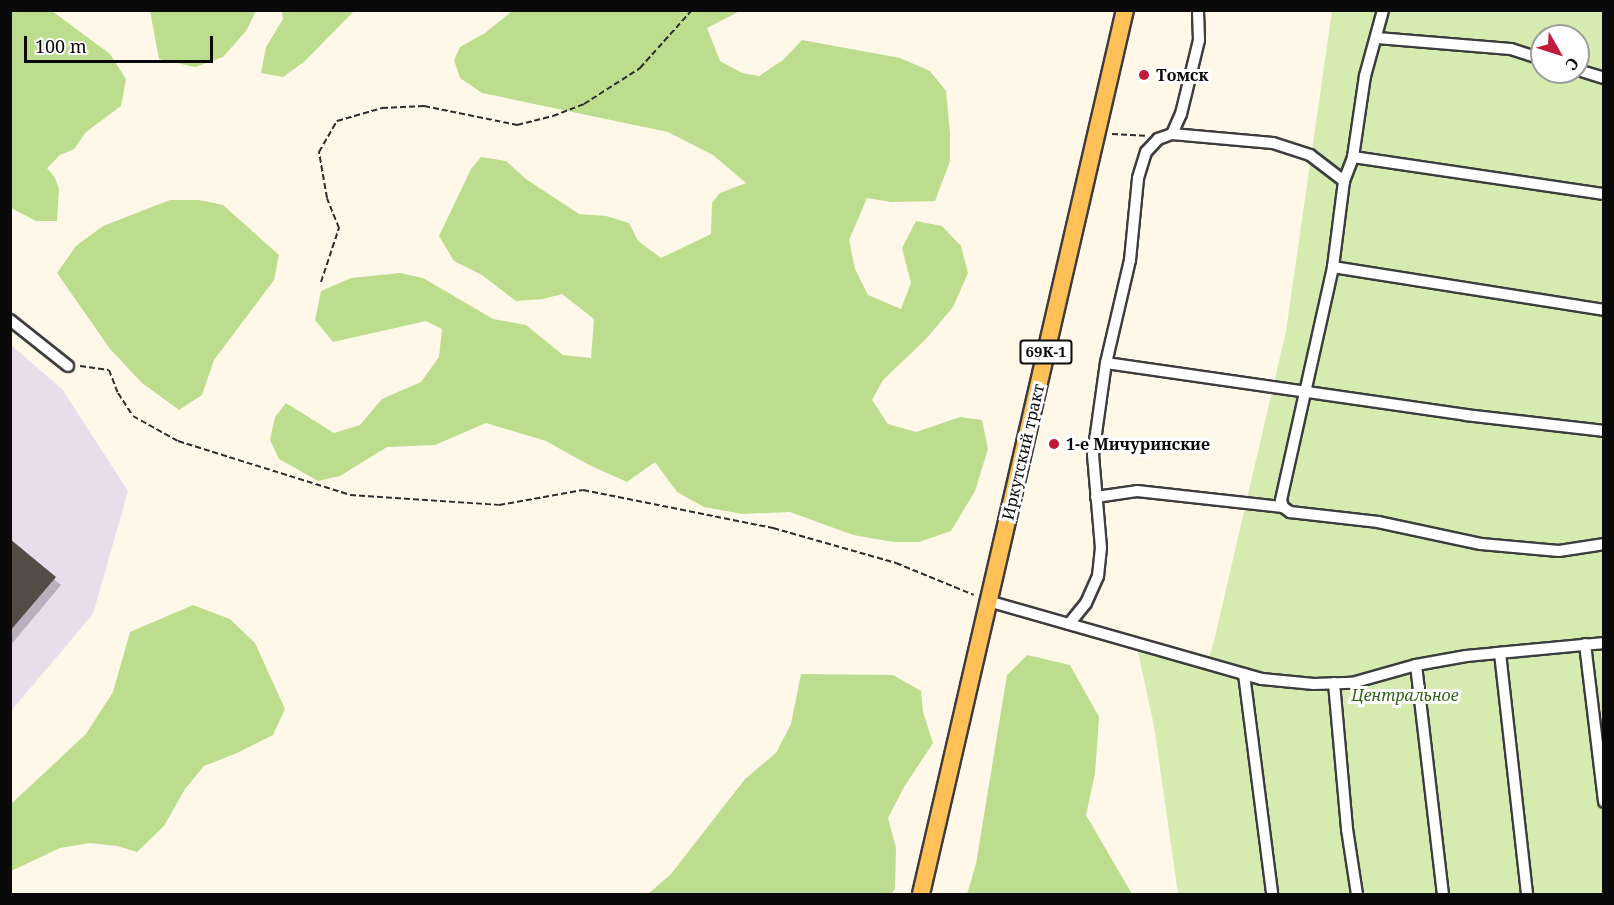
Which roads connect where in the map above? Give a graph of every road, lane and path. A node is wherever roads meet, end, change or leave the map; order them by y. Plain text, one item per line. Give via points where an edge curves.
1 (692, 10) edge
2 (1125, 10) edge
3 (1198, 10) edge
4 (1383, 10) edge
5 (1377, 38) junction
6 (1530, 55) edge
7 (1098, 131) junction
8 (1172, 134) junction
9 (1158, 139) junction
10 (1353, 156) junction
11 (1344, 181) junction
12 (1604, 194) edge
13 (1333, 267) junction
14 (321, 282) dead end
15 (1604, 310) edge
16 (10, 320) edge
17 (1106, 363) junction
18 (68, 366) joint
19 (1306, 391) junction
20 (1604, 431) edge
21 (1096, 497) junction
22 (1282, 507) junction
23 (1604, 544) edge
24 (988, 601) junction
25 (1069, 624) junction
26 (1604, 643) edge
27 (1585, 644) junction
28 (1500, 653) junction
29 (1416, 665) junction
30 (1244, 674) junction
31 (1334, 684) junction
32 (1604, 802) edge
33 (921, 894) edge
34 (1272, 894) edge
35 (1357, 894) edge
36 (1443, 894) edge
37 (1527, 894) edge

1 - 14 path via 640,68 584,105 553,116 517,124 424,106 382,108 337,121 320,152 327,198 339,228
2 - 7 main road, Иркутский тракт / 69К-1
3 - 8 street via 1199,40 1182,114
4 - 5 street
5 - 6 street via 1510,49
5 - 10 street via 1365,76
7 - 9 path
7 - 24 main road, Иркутский тракт / 69К-1
8 - 9 street
8 - 11 street via 1273,143 1310,155
9 - 17 street via 1146,152 1138,178 1130,260
10 - 11 street
10 - 12 street
11 - 13 street
13 - 15 street
13 - 19 street
16 - 18 street
17 - 19 street
17 - 21 street via 1093,455
18 - 24 path via 109,370 133,416 178,441 350,495 499,505 583,490 773,528 897,563
19 - 20 street
19 - 22 street
21 - 22 street via 1137,491
21 - 25 street via 1101,549 1098,576 1086,603
22 - 23 street via 1290,512 1378,522 1481,544 1559,551
24 - 25 street
24 - 33 main road, Иркутский тракт / 69К-1
25 - 30 street
26 - 27 street
27 - 28 street
27 - 32 street
28 - 29 street
28 - 37 street
29 - 31 street via 1378,678
29 - 36 street
30 - 31 street
30 - 34 street
31 - 35 street

